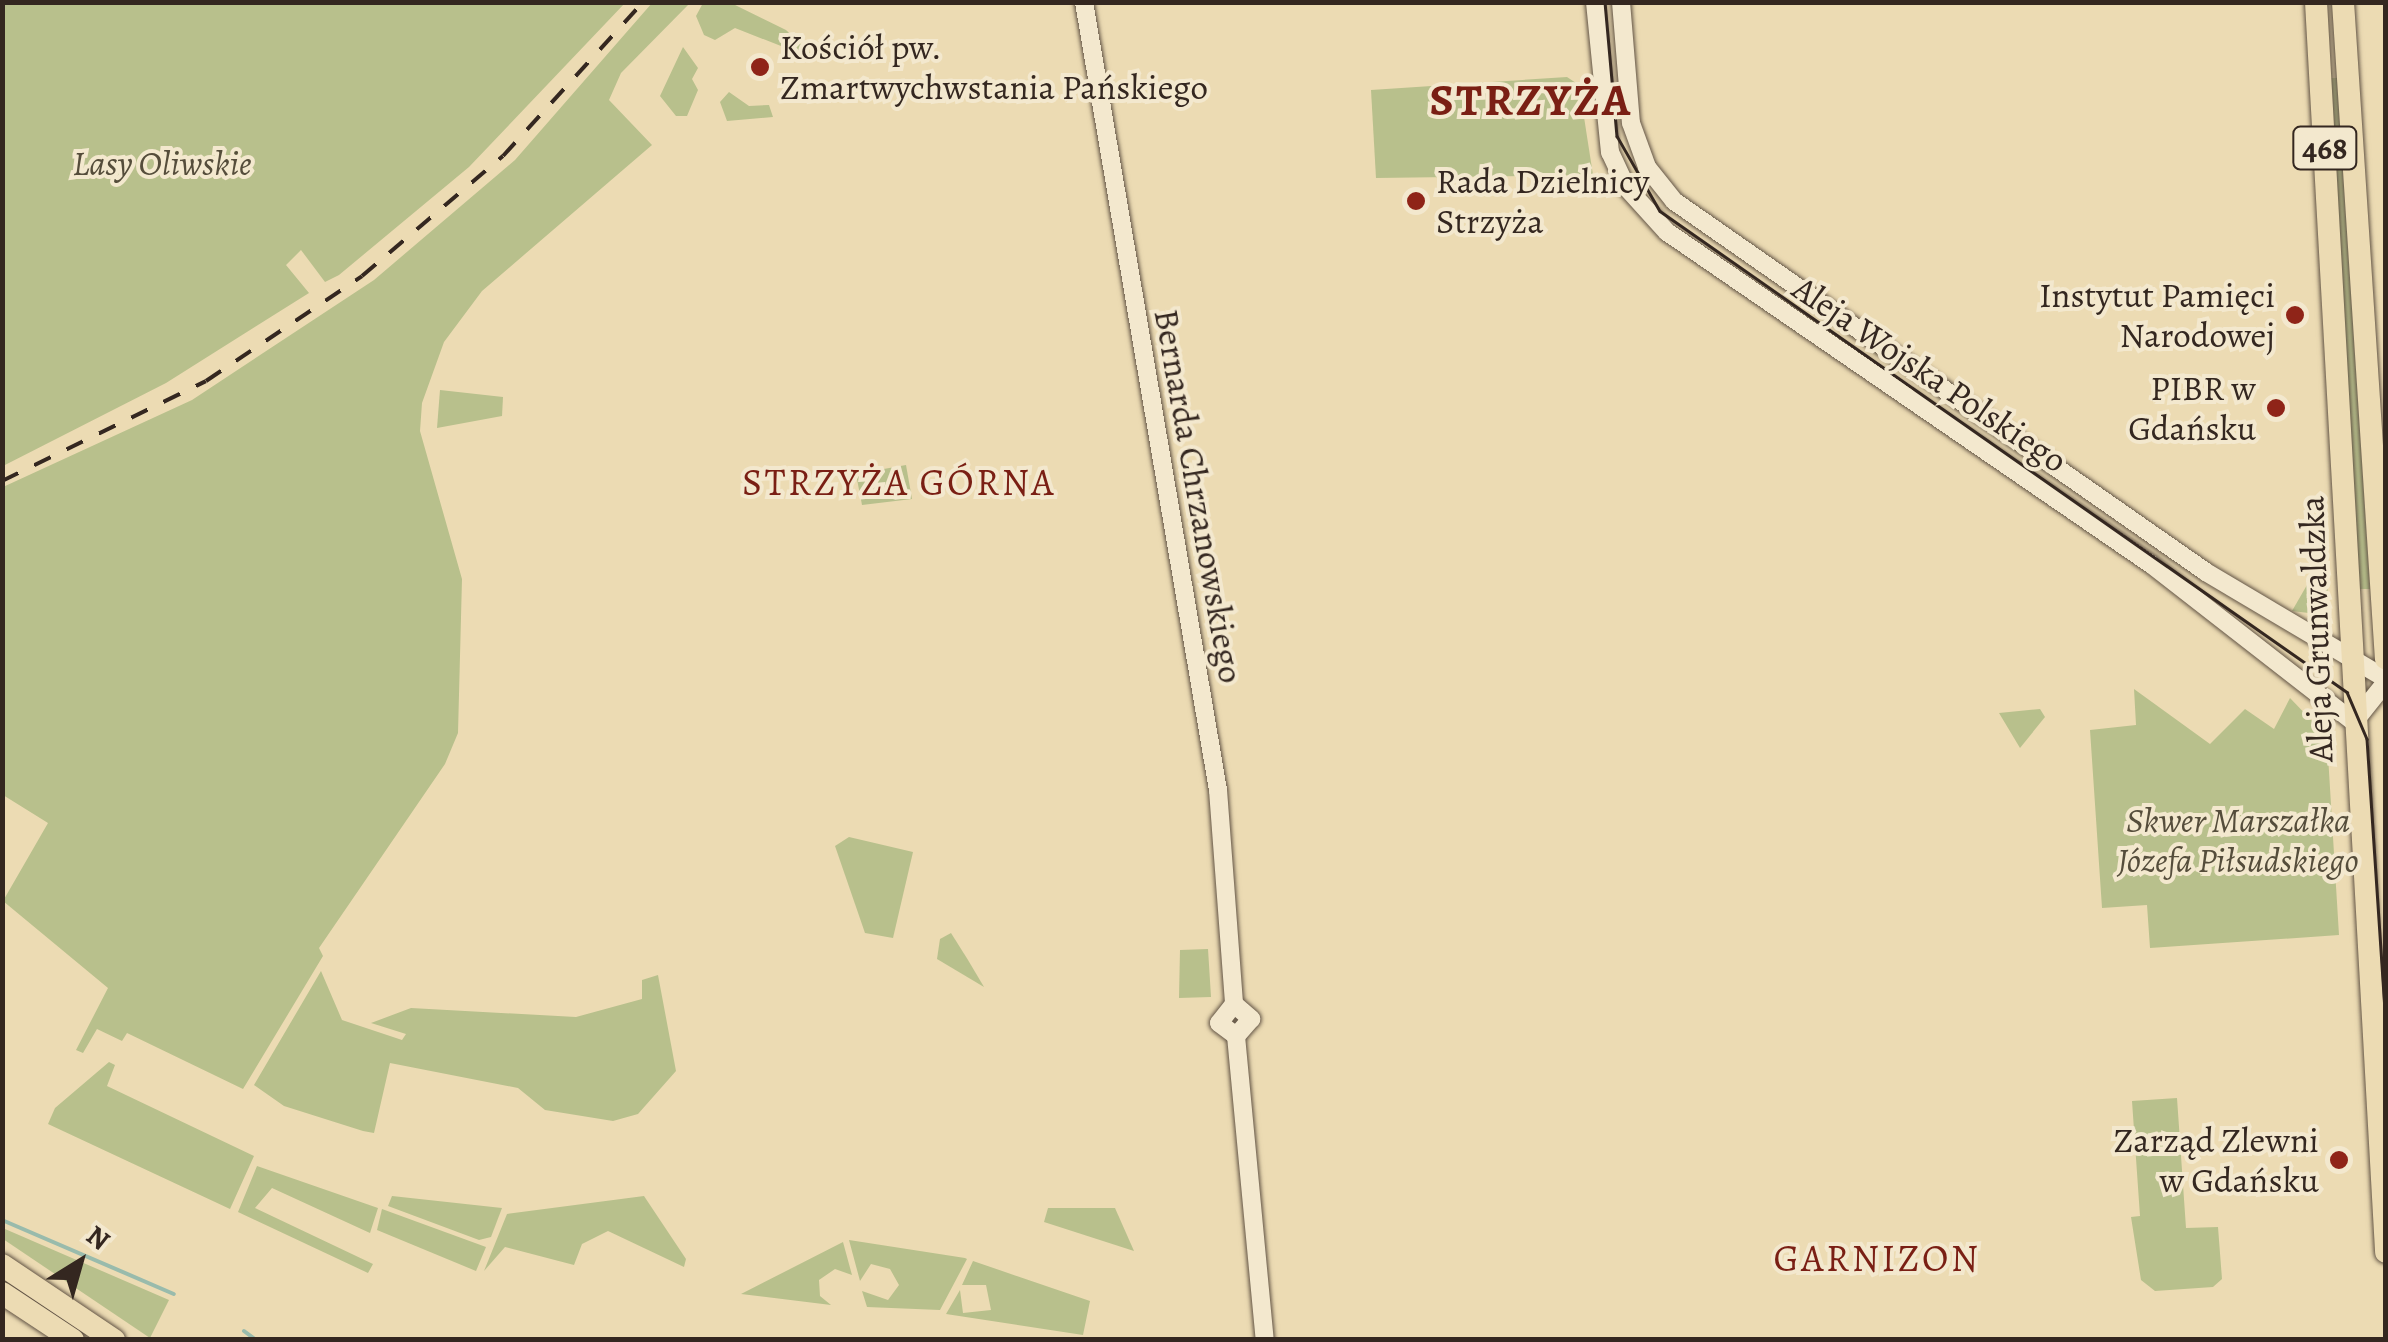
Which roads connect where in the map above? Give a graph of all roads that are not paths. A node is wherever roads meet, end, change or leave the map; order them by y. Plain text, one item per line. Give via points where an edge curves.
1 (1084, 2) edge
2 (1595, 2) edge
3 (1621, 2) edge
4 (2316, 2) edge
5 (2343, 2) edge
6 (2352, 627) junction
7 (2330, 646) junction
8 (2386, 658) edge
9 (2353, 660) junction
10 (2386, 680) edge
11 (2354, 722) junction
12 (2386, 1252) edge
13 (2, 1265) edge
14 (2, 1293) edge
15 (73, 1340) edge
16 (114, 1340) edge
17 (1265, 1340) edge

1 - 17 street, Bernarda Chrzanowskiego via 1218,790 1234,1004 1219,1023 1236,1036
2 - 11 street, Aleja Wojska Polskiego via 1610,152 1656,222 2152,565
3 - 7 street, Aleja Wojska Polskiego via 1634,134 1674,201 2206,572
4 - 6 main road, Aleja Grunwaldzka / 468
5 - 8 main road, Aleja Grunwaldzka / 468
6 - 7 main road
6 - 9 main road, Aleja Grunwaldzka / 468
7 - 9 street, Aleja Wojska Polskiego
9 - 10 street, Aleja Wojska Polskiego
9 - 11 main road, Aleja Grunwaldzka / 468
10 - 11 street
11 - 12 main road, Aleja Grunwaldzka / 468
13 - 16 main road
14 - 15 main road

